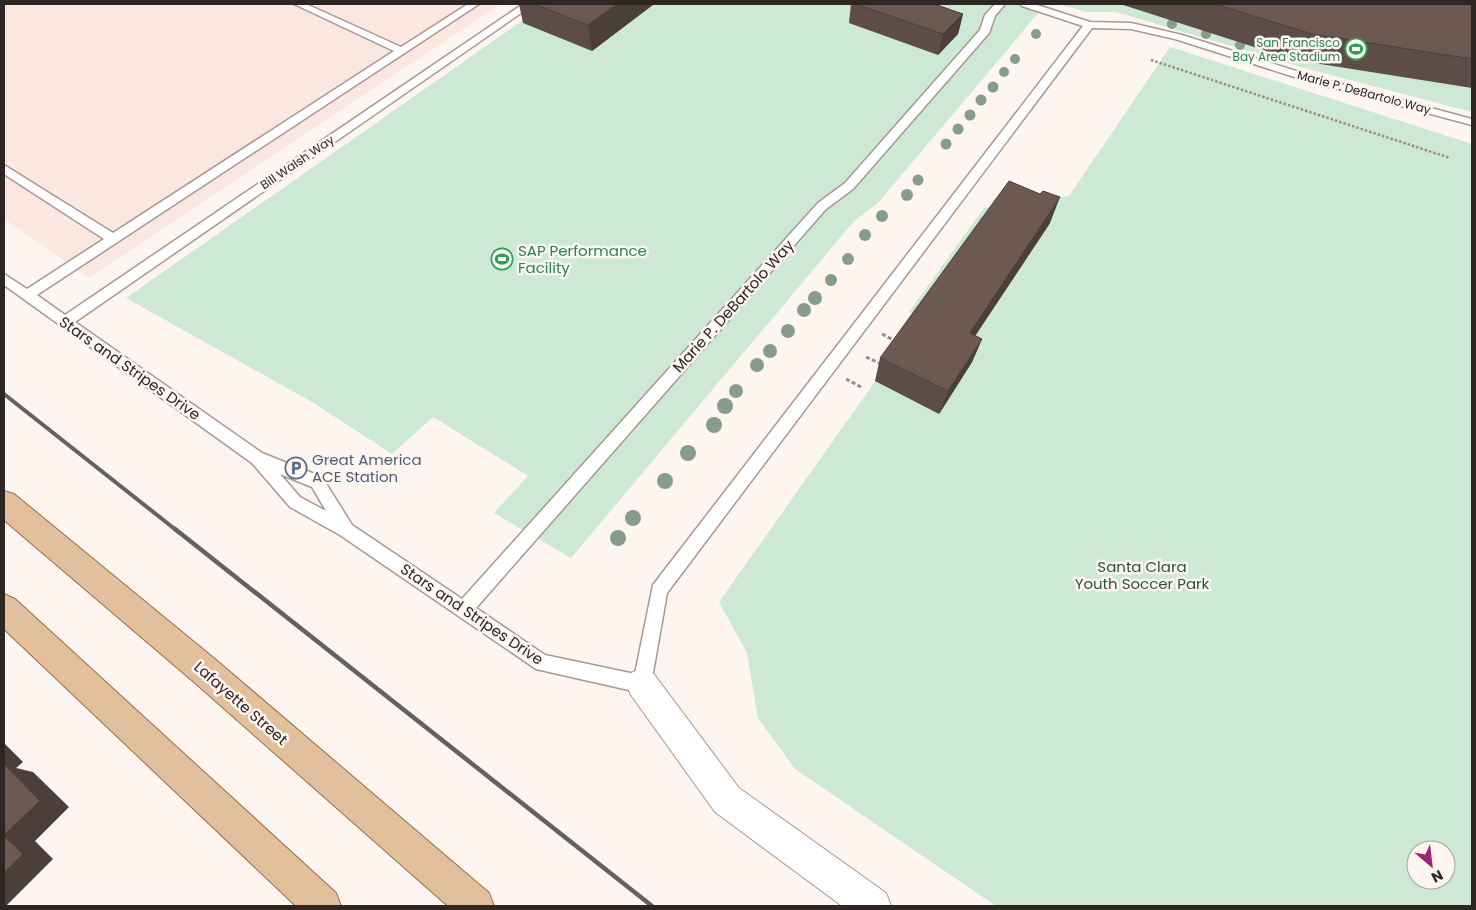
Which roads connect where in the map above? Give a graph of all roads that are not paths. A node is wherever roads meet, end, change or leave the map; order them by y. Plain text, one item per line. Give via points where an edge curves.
1 (299, 4) edge
2 (474, 4) edge
3 (529, 4) edge
4 (1000, 4) edge
5 (1025, 4) edge
6 (1089, 25) junction
7 (402, 50) junction
8 (1472, 122) edge
9 (4, 169) edge
10 (113, 239) junction
11 (4, 279) edge
12 (26, 295) junction
13 (65, 322) junction
14 (257, 458) junction
15 (4, 503) edge
16 (346, 530) junction
17 (4, 609) edge
18 (464, 609) junction
19 (642, 684) junction
20 (323, 906) edge
21 (476, 906) edge
22 (873, 906) edge

1 - 7 lane
2 - 7 lane
3 - 13 lane, Bill Walsh Way
4 - 18 lane, Marie P. DeBartolo Way via 990,15 985,31 849,186 822,206
5 - 6 lane, Marie P. DeBartolo Way
6 - 8 lane, Marie P. DeBartolo Way via 1131,26 1178,37 1311,79
6 - 19 lane via 659,590
7 - 10 lane
9 - 10 lane
10 - 12 lane
11 - 12 lane, Stars and Stripes Drive
12 - 13 lane, Stars and Stripes Drive
13 - 14 lane, Stars and Stripes Drive
14 - 16 lane, Stars and Stripes Drive via 295,502
14 - 16 lane, Stars and Stripes Drive via 316,482
15 - 21 main road, Lafayette Street via 205,671
16 - 18 lane, Stars and Stripes Drive
17 - 20 main road
18 - 19 lane, Stars and Stripes Drive via 542,663
19 - 22 street via 727,800

